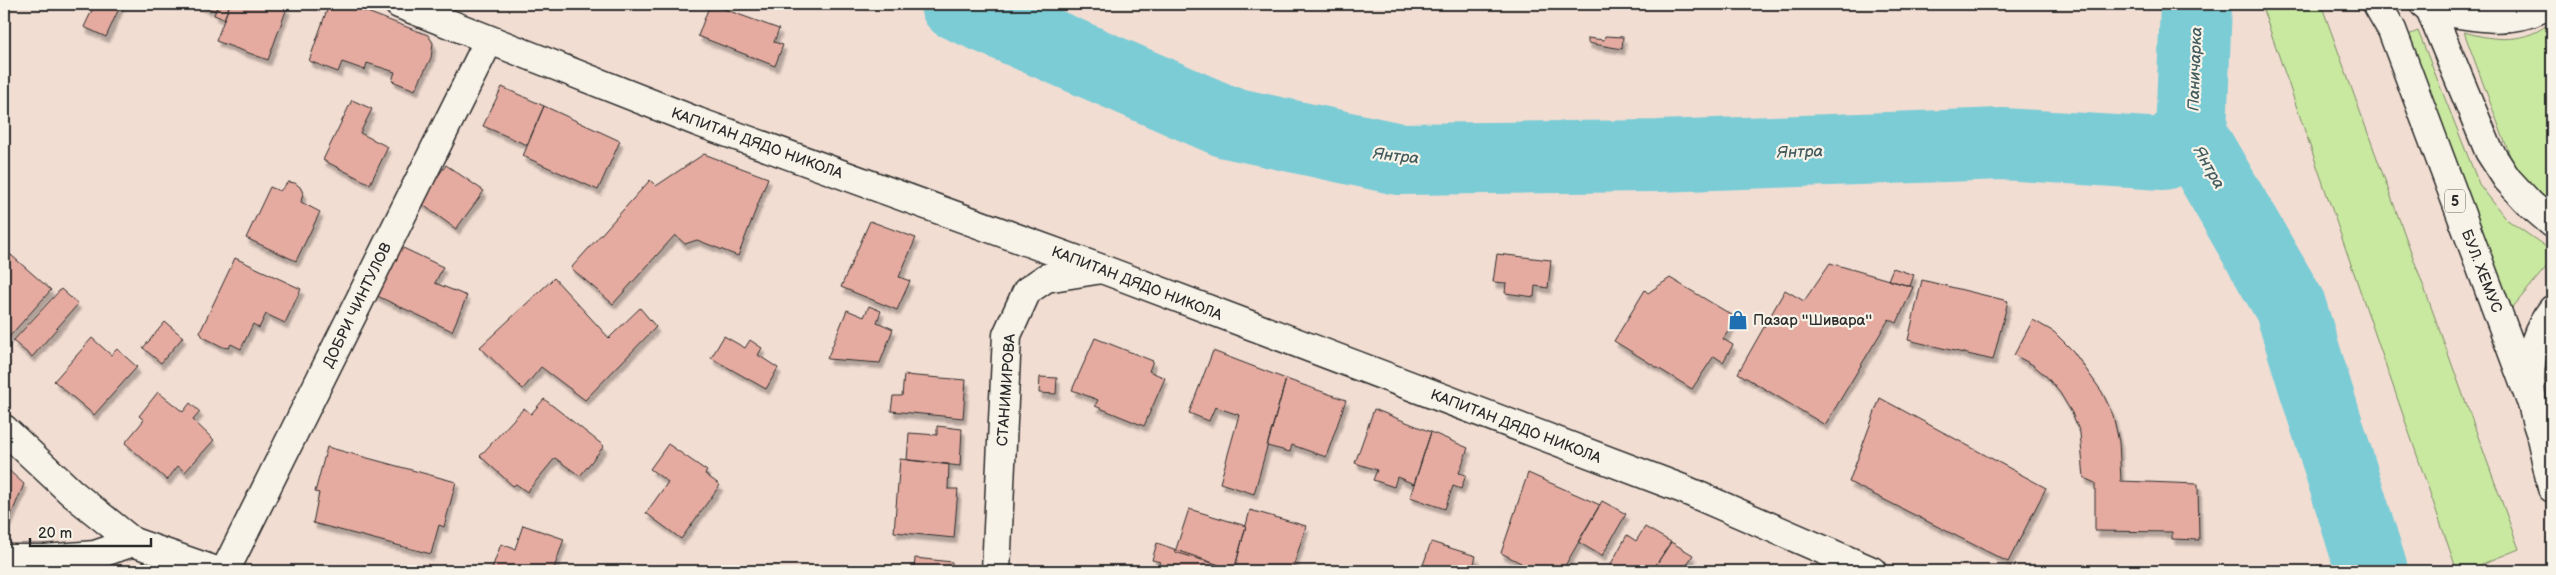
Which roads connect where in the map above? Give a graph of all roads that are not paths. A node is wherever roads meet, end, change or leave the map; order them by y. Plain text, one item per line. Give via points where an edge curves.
1 (399, 4) edge
2 (2377, 4) edge
3 (2549, 4) edge
4 (2427, 6) edge
5 (489, 40) junction
6 (2552, 223) edge
7 (1102, 269) junction
8 (2552, 310) edge
9 (2530, 399) junction
10 (4, 429) edge
11 (2546, 447) edge
12 (2552, 488) edge
13 (132, 542) junction
14 (4, 559) edge
15 (216, 571) edge
16 (225, 571) edge
17 (996, 571) edge
18 (1872, 571) edge

1 - 5 street, КАПИТАН ДЯДО НИКОЛА
2 - 9 street, БУЛ. ХЕМУС / 5 via 2392,30
3 - 4 street via 2515,18 2469,16
4 - 6 street via 2489,151 2507,179
5 - 7 street, КАПИТАН ДЯДО НИКОЛА via 698,122
5 - 16 street, ДОБРИ ЧИНТУЛОВ
7 - 17 street, СТАНИМИРОВА via 1046,278 1027,291 1007,335
7 - 18 street, КАПИТАН ДЯДО НИКОЛА via 1683,489
8 - 9 street, 5 via 2546,317 2532,357
9 - 11 street, 5
10 - 13 street via 72,494
11 - 12 street
13 - 14 street via 95,555
13 - 15 street

